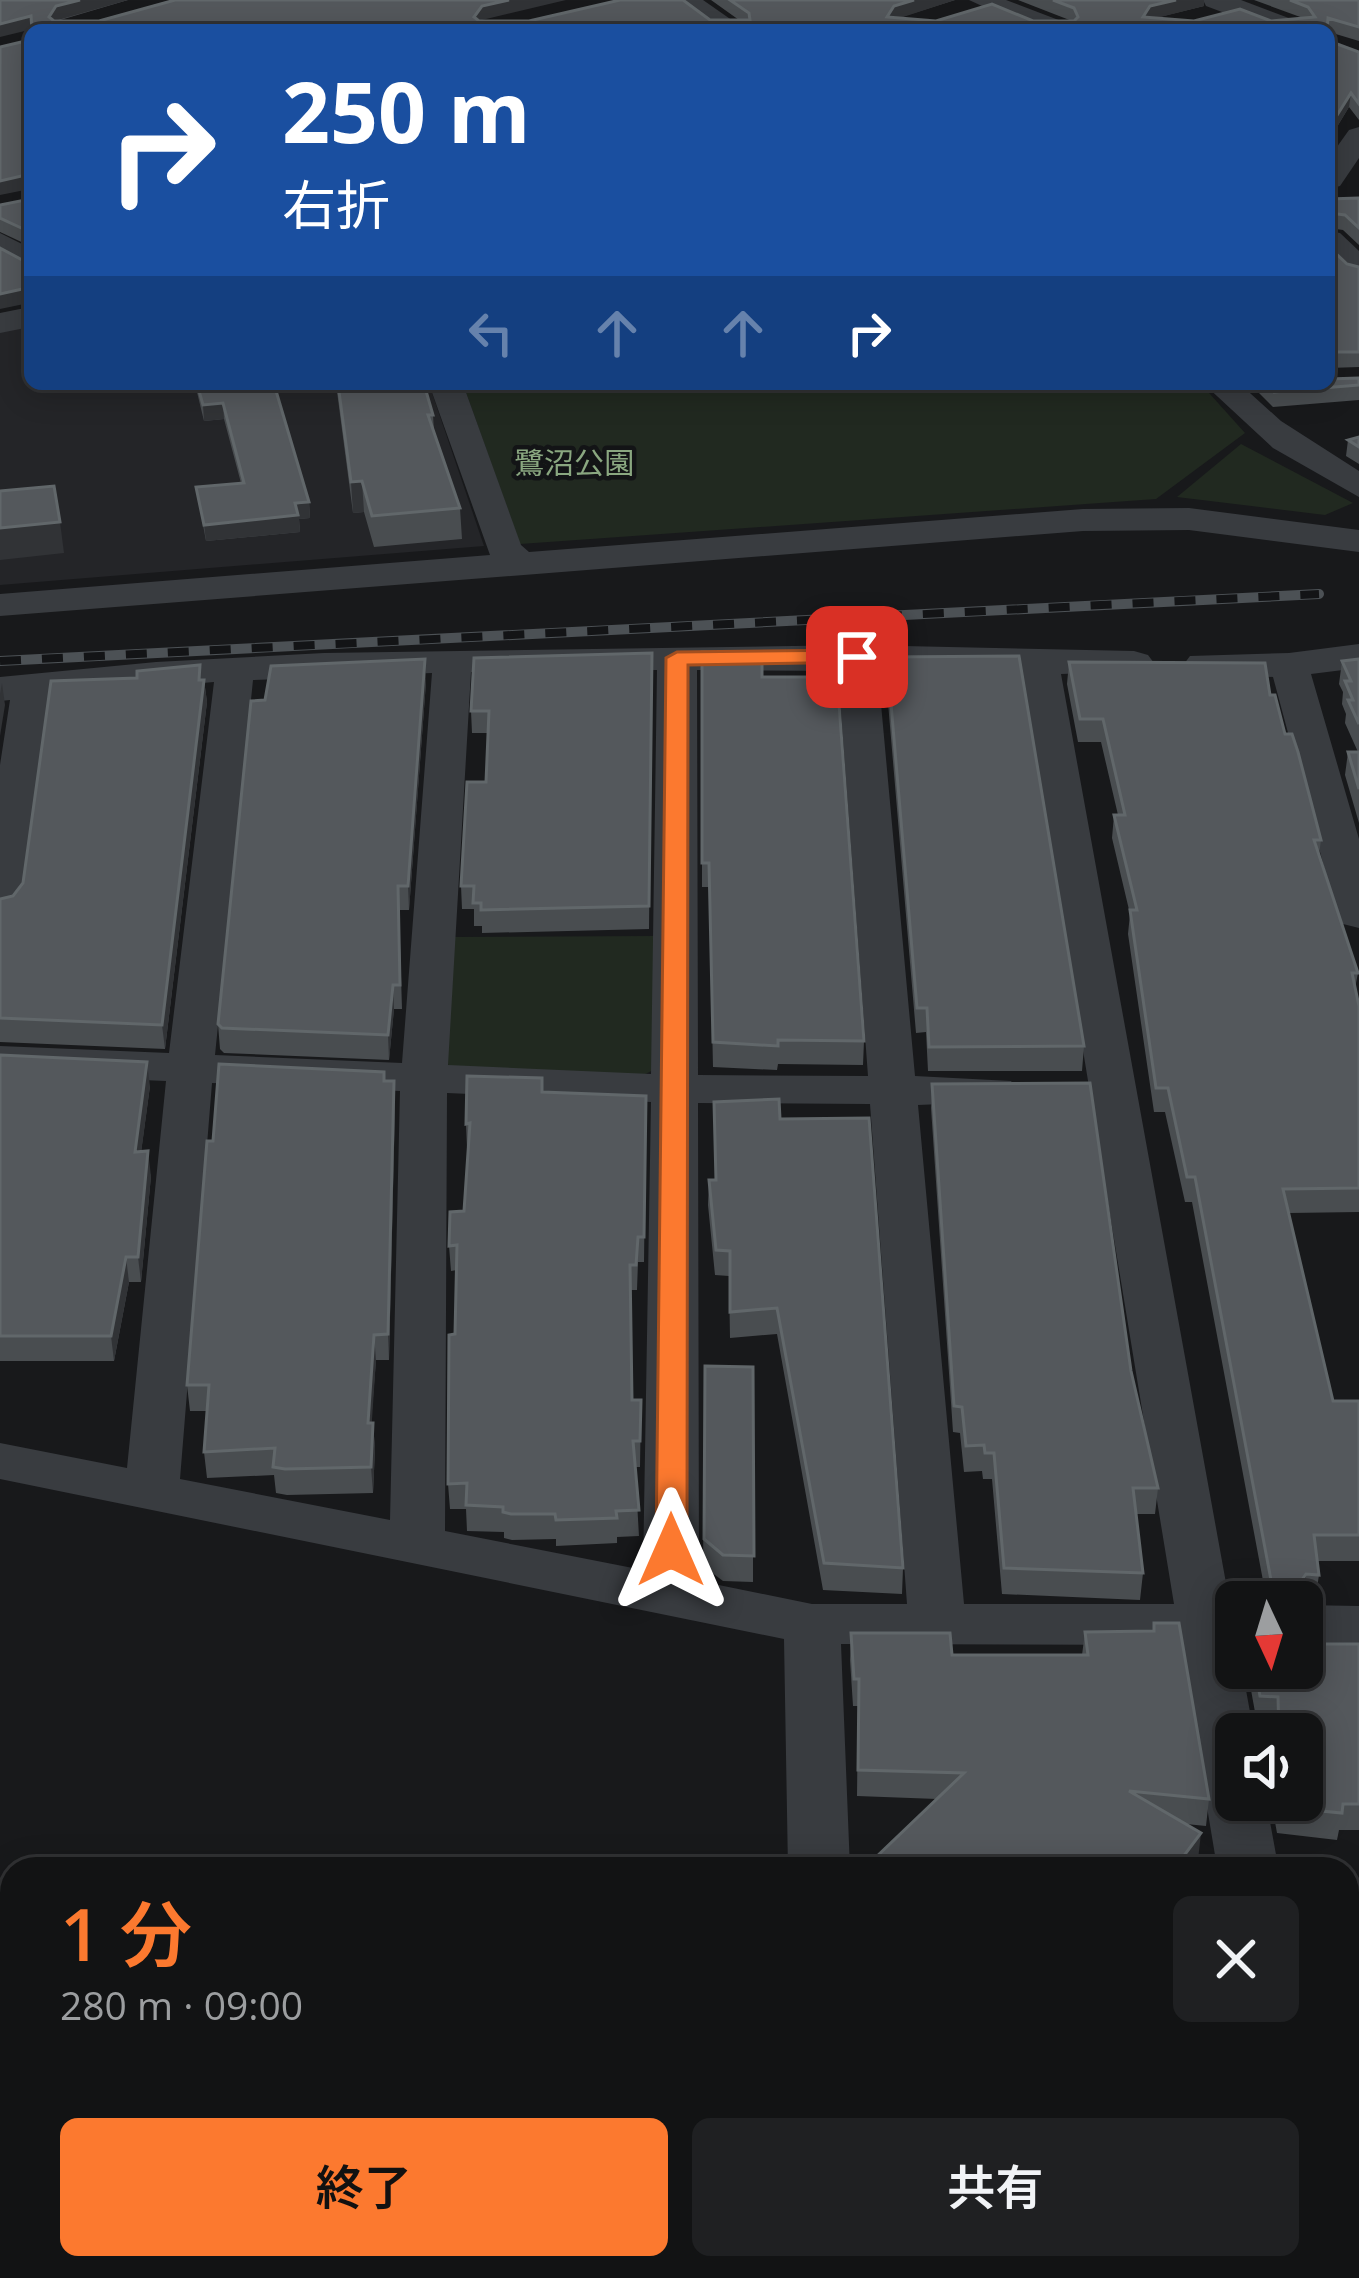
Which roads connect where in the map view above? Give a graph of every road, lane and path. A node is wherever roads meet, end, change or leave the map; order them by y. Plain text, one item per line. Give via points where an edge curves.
1 (684, 0) edge
2 (988, 2) edge
3 (1219, 10) edge
4 (950, 17) edge
5 (722, 24) edge
6 (1044, 24) edge
7 (1272, 24) edge
8 (1359, 136) edge
9 (1335, 171) edge
10 (448, 390) edge
11 (1226, 390) edge
12 (1359, 486) edge
13 (1359, 541) edge
14 (519, 564) junction
15 (0, 604) edge
16 (1359, 656) edge
17 (857, 657) junction
18 (677, 658) junction
19 (1039, 661) junction
20 (452, 663) junction
21 (1289, 665) junction
22 (235, 668) junction
23 (16, 687) edge
24 (0, 906) edge
25 (1359, 915) edge
26 (0, 1060) edge
27 (190, 1070) junction
28 (424, 1078) junction
29 (676, 1089) junction
30 (1076, 1090) junction
31 (892, 1093) junction
32 (0, 1461) edge
33 (152, 1493) junction
34 (417, 1546) junction
35 (671, 1597) junction
36 (1215, 1606) edge
37 (812, 1624) junction
38 (937, 1624) junction
39 (1215, 1625) edge
40 (1323, 1625) edge
41 (1359, 1626) edge
42 (1227, 1689) edge
43 (819, 1857) edge
44 (1246, 1857) edge

1 - 5 street
2 - 4 street
2 - 6 street
3 - 7 street
8 - 9 street
10 - 14 street via 504,548
11 - 12 street via 1280,438
13 - 14 street via 1253,524 1135,518
14 - 15 street
16 - 21 street
17 - 18 street
17 - 19 street
17 - 31 street
18 - 20 street
18 - 29 street
19 - 21 street
19 - 30 street
20 - 22 street
20 - 28 street
21 - 25 street
22 - 23 street
22 - 27 street
23 - 24 street
26 - 27 street
27 - 28 street
27 - 33 street
28 - 29 street
28 - 34 street
29 - 31 street
29 - 35 street
30 - 31 street
30 - 36 street
31 - 38 street
32 - 33 street
33 - 34 street
34 - 35 street
35 - 37 street
37 - 38 street
37 - 43 street
38 - 39 street
40 - 41 street
42 - 44 street

